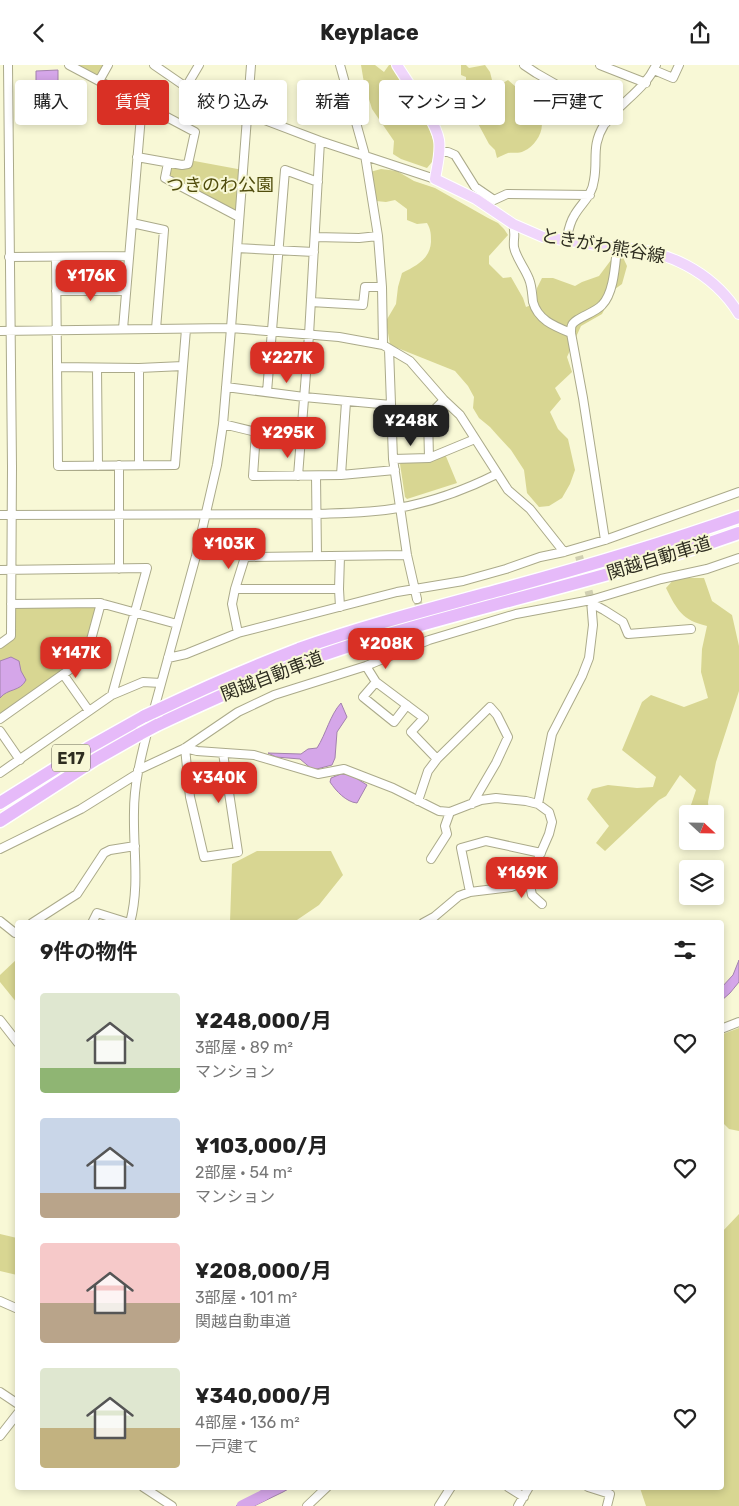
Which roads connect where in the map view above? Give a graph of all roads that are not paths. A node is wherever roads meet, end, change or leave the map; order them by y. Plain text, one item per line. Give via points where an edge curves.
1 (8, 65) edge
2 (69, 65) edge
3 (108, 65) edge
4 (154, 65) edge
5 (199, 65) edge
6 (252, 65) edge
7 (340, 65) edge
8 (397, 65) edge
9 (524, 65) edge
10 (600, 65) edge
11 (679, 65) edge
12 (655, 67) edge
13 (97, 80) edge
14 (100, 80) edge
15 (190, 80) edge
16 (250, 80) edge
17 (549, 80) edge
18 (179, 82) edge
19 (646, 83) junction
20 (4, 106) edge
21 (623, 106) edge
22 (169, 118) edge
23 (140, 125) edge
24 (246, 125) edge
25 (277, 125) edge
26 (605, 125) edge
27 (320, 141) junction
28 (439, 152) junction
29 (364, 155) junction
30 (137, 157) junction
31 (168, 163) junction
32 (435, 179) junction
33 (318, 182) junction
34 (590, 195) junction
35 (239, 217) junction
36 (0, 221) edge
37 (9, 221) junction
38 (132, 223) junction
39 (514, 224) junction
40 (378, 236) junction
41 (315, 237) junction
42 (566, 242) junction
43 (237, 248) junction
44 (617, 248) junction
45 (278, 250) junction
46 (314, 252) junction
47 (129, 256) junction
48 (9, 257) junction
49 (56, 257) junction
50 (382, 287) junction
51 (56, 291) junction
52 (126, 291) junction
53 (311, 302) junction
54 (739, 314) edge
55 (231, 328) junction
56 (123, 329) junction
57 (156, 329) junction
58 (186, 329) junction
59 (57, 330) junction
60 (0, 331) edge
61 (10, 331) junction
62 (272, 332) junction
63 (570, 333) junction
64 (309, 335) junction
65 (386, 347) junction
66 (183, 366) junction
67 (57, 367) junction
68 (97, 368) junction
69 (139, 368) junction
70 (226, 387) junction
71 (267, 392) junction
72 (304, 397) junction
73 (444, 400) junction
74 (346, 402) junction
75 (391, 405) junction
76 (223, 424) junction
77 (256, 432) junction
78 (475, 439) junction
79 (300, 444) junction
80 (429, 457) junction
81 (394, 459) junction
82 (119, 465) junction
83 (139, 465) junction
84 (98, 466) junction
85 (395, 470) junction
86 (497, 474) junction
87 (341, 475) junction
88 (298, 476) junction
89 (316, 476) junction
90 (739, 492) edge
91 (399, 508) junction
92 (119, 514) junction
93 (316, 514) junction
94 (0, 515) edge
95 (12, 515) junction
96 (206, 515) junction
97 (739, 517) edge
98 (739, 533) edge
99 (604, 540) junction
100 (564, 552) junction
101 (407, 555) junction
102 (317, 556) junction
103 (340, 556) junction
104 (739, 558) edge
105 (119, 569) junction
106 (0, 570) edge
107 (11, 570) junction
108 (235, 589) junction
109 (339, 589) junction
110 (413, 589) junction
111 (417, 599) tunnel mouth
112 (591, 602) junction
113 (101, 603) junction
114 (11, 604) junction
115 (340, 607) junction
116 (135, 613) junction
117 (177, 624) junction
118 (691, 629) dead end
119 (238, 633) junction
120 (0, 644) edge
121 (168, 658) junction
122 (366, 666) junction
123 (63, 674) junction
124 (376, 682) junction
125 (161, 683) junction
126 (112, 695) junction
127 (407, 705) junction
128 (89, 711) junction
129 (0, 719) edge
130 (0, 731) edge
131 (185, 748) junction
132 (223, 753) junction
133 (437, 759) junction
134 (20, 760) junction
135 (137, 772) junction
136 (0, 773) edge
137 (418, 801) junction
138 (0, 803) edge
139 (472, 804) junction
140 (538, 804) junction
141 (450, 812) junction
142 (0, 821) edge
143 (135, 846) junction
144 (0, 849) edge
145 (541, 853) junction
146 (431, 859) dead end
147 (529, 880) junction
148 (470, 892) junction
149 (542, 904) dead end
150 (37, 920) edge
151 (94, 920) edge
152 (119, 920) edge
153 (130, 920) edge
154 (428, 920) edge
155 (0, 921) edge
156 (15, 933) edge
157 (0, 1021) edge
158 (739, 1023) edge
159 (724, 1028) edge
160 (15, 1039) edge
161 (0, 1301) edge
162 (15, 1308) edge
163 (0, 1392) edge
164 (15, 1402) edge
165 (15, 1417) edge
166 (0, 1436) edge
167 (148, 1490) edge
168 (324, 1490) edge
169 (449, 1490) edge
170 (513, 1490) edge
171 (528, 1490) edge
172 (611, 1491) edge
173 (524, 1497) junction
174 (172, 1506) edge
175 (307, 1506) edge
176 (439, 1506) edge
177 (518, 1506) edge
178 (607, 1506) edge

1 - 20 street
2 - 13 street
3 - 14 street
4 - 18 street
5 - 15 street
6 - 16 street
7 - 29 street
8 - 28 main road via 433,123 439,138
9 - 17 street
10 - 19 street
11 - 12 street via 673,79
12 - 19 street
19 - 21 street
20 - 37 street
22 - 31 street via 195,132 188,164
23 - 30 street
24 - 35 street
25 - 27 street
26 - 34 street via 596,141 595,180
27 - 29 street
27 - 33 street
28 - 32 main road
28 - 34 street via 455,155 475,187 494,200 507,194
29 - 32 street
29 - 40 street
30 - 31 street
30 - 38 street
31 - 35 street via 165,178
32 - 39 main road, ときがわ熊谷線 via 476,199
33 - 41 street
33 - 45 street via 285,170
34 - 42 street via 574,215
35 - 43 street
36 - 37 street
37 - 48 street
38 - 47 street
38 - 57 street via 164,230
39 - 42 main road, ときがわ熊谷線 via 543,237
39 - 63 street via 515,251 530,282 538,314
40 - 41 street
40 - 50 street
41 - 46 street
42 - 44 main road, ときがわ熊谷線
43 - 45 street
43 - 55 street
44 - 54 main road, ときがわ熊谷線 via 651,252 680,261 714,284
44 - 63 street via 611,287 605,300 593,312 571,325
45 - 46 street
45 - 62 street
46 - 53 street
47 - 49 street
47 - 52 street
48 - 49 street
48 - 61 street
49 - 51 street
50 - 53 street via 365,287 363,305
50 - 65 street
51 - 52 street
51 - 59 street
52 - 56 street
53 - 64 street
55 - 58 street
55 - 62 street
55 - 70 street
56 - 57 street
56 - 59 street
57 - 58 street
58 - 66 street
59 - 61 street
59 - 67 street
60 - 61 street
61 - 95 street
62 - 64 street
62 - 71 street
63 - 99 street
64 - 65 street via 339,337
64 - 72 street
65 - 73 street via 410,361
65 - 75 street
66 - 69 street
66 - 83 street via 175,465
67 - 68 street
67 - 84 street via 58,466
68 - 69 street
68 - 84 street
69 - 83 street
70 - 71 street
70 - 76 street
71 - 72 street
72 - 74 street
72 - 79 street
73 - 78 street via 460,415
73 - 80 street via 428,416
74 - 75 street
74 - 87 street
75 - 81 street
76 - 77 street
76 - 96 street
77 - 79 street via 278,441
77 - 88 street via 254,476
78 - 80 street
78 - 86 street
79 - 88 street
80 - 81 street
81 - 85 street
82 - 83 street
82 - 84 street
82 - 92 street
85 - 87 street
85 - 91 street
86 - 91 street via 456,492
86 - 100 street
87 - 89 street
88 - 89 street
89 - 93 street
90 - 99 street
91 - 93 street
91 - 101 street
92 - 95 street
92 - 96 street
92 - 105 street
93 - 96 street
93 - 102 street
94 - 95 street
95 - 107 street
96 - 117 street
97 - 138 highway, 関越自動車道 / E17, bridge via 616,557 342,635 255,666 145,716
98 - 142 highway, 関越自動車道 / E17, bridge via 620,572 344,648 261,678 140,734
99 - 100 street via 578,552
100 - 110 street via 462,581
101 - 103 street
101 - 110 street
102 - 103 street
102 - 108 street via 245,557
103 - 109 street
104 - 112 street
105 - 107 street
105 - 116 street via 147,568
106 - 107 street
107 - 114 street
108 - 109 street
108 - 119 street via 232,603
109 - 115 street
110 - 111 street
110 - 115 street
112 - 118 street via 623,622 628,634
112 - 122 street via 516,614 428,637
112 - 140 street via 593,625 589,658 552,733
113 - 114 street
113 - 116 street
113 - 123 street via 86,657
114 - 120 street via 11,636
115 - 119 street
116 - 117 street
116 - 126 street
117 - 121 street
119 - 121 street
121 - 125 street
122 - 124 street
122 - 131 street via 274,695 238,712
123 - 128 street
123 - 129 street
124 - 127 street
124 - 127 street via 363,697 394,721
125 - 126 street via 143,682
125 - 135 street
126 - 128 street
127 - 133 street via 424,718 411,732
128 - 134 street
130 - 134 street
131 - 132 street
131 - 132 street via 190,797 204,857 238,852
131 - 135 street
132 - 137 street via 254,755 318,774 344,769
133 - 137 street via 428,771
133 - 139 street via 490,707 498,715 508,737
134 - 136 street
135 - 143 street
135 - 144 street via 81,809
137 - 141 street via 439,811
139 - 140 street via 496,798
139 - 141 street
140 - 145 street via 549,812 552,822
141 - 146 street via 445,826 447,834
143 - 150 street via 104,853 77,894
143 - 153 street via 136,887
145 - 147 street
145 - 148 street via 486,841 461,848
147 - 148 street via 511,887
147 - 149 street via 532,895
148 - 154 street via 459,896
151 - 152 street via 97,913
155 - 156 street
157 - 160 street
158 - 159 street
161 - 162 street
163 - 164 street
165 - 166 street
167 - 174 street
168 - 175 street
169 - 176 street
170 - 173 street
171 - 173 street
172 - 178 street
173 - 177 street

